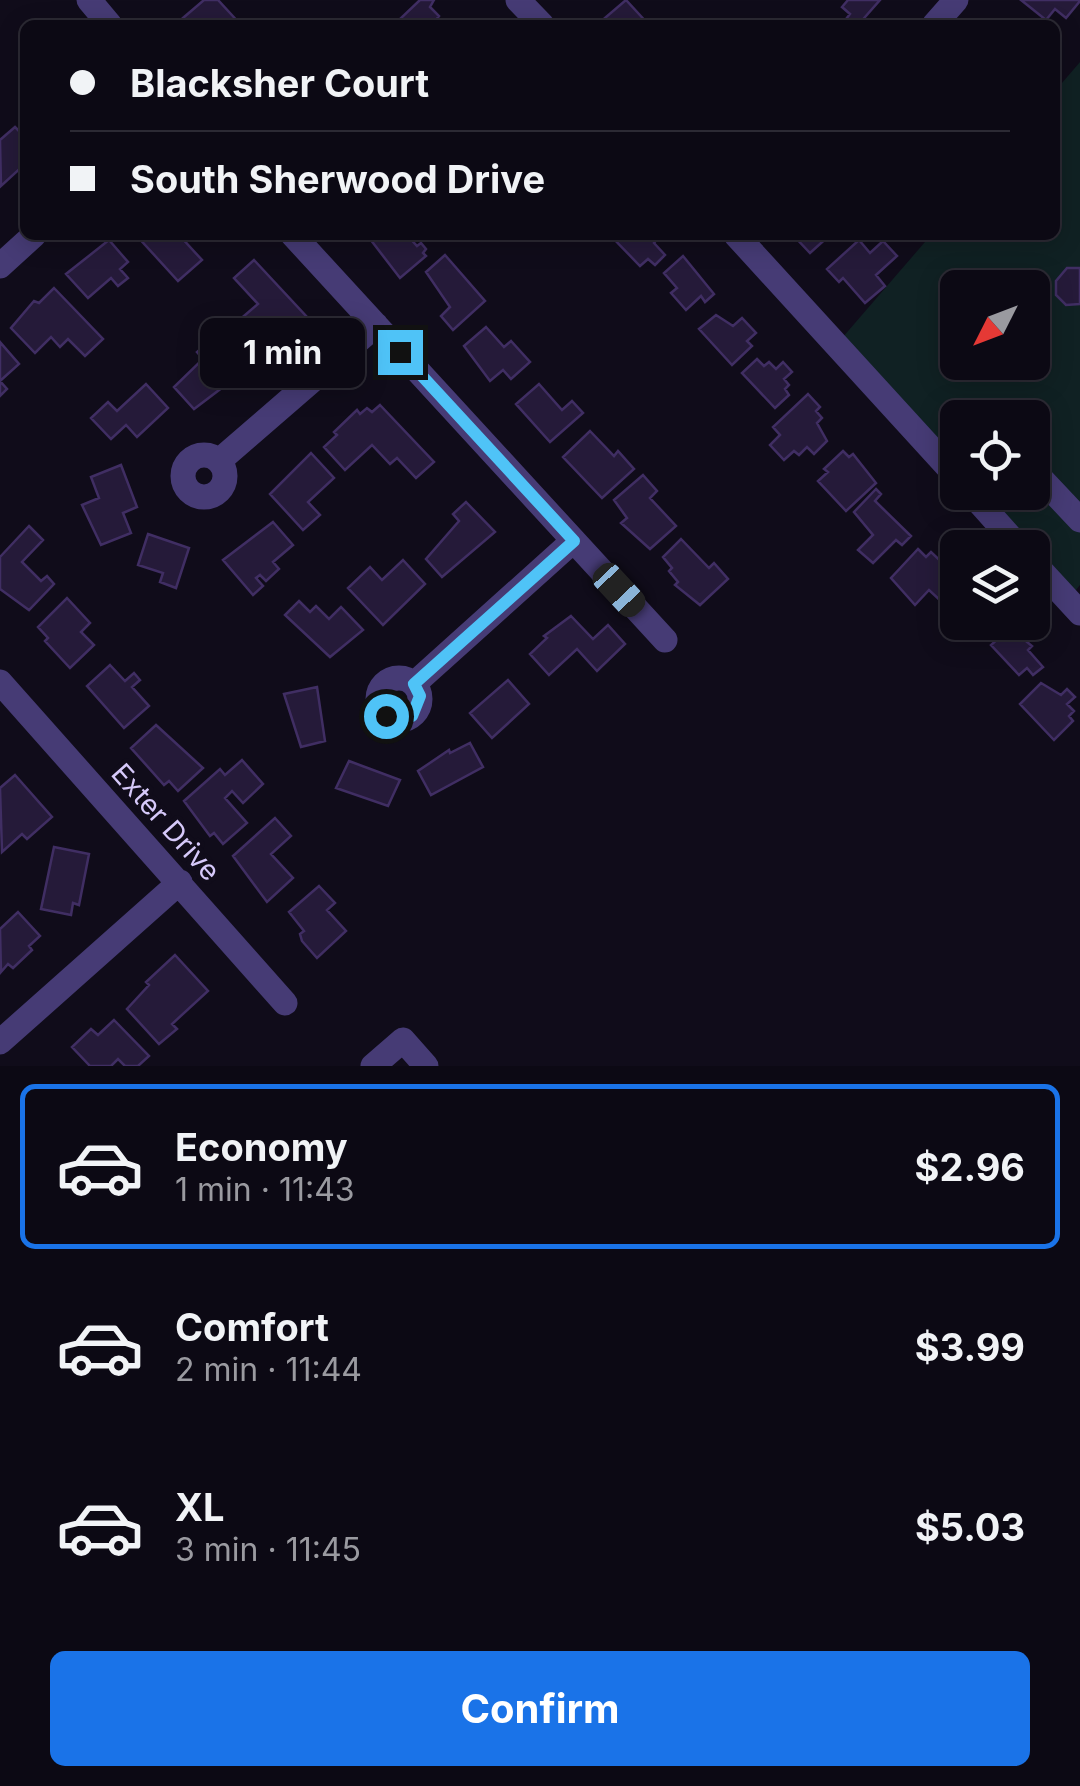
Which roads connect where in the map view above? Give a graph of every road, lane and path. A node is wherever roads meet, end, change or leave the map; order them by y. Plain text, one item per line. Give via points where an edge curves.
1 (88, 0) edge
2 (518, 0) edge
3 (956, 0) edge
4 (106, 20) edge
5 (537, 20) edge
6 (938, 20) edge
7 (29, 240) edge
8 (298, 240) edge
9 (741, 240) edge
10 (0, 266) edge
11 (376, 325) junction
12 (940, 456) edge
13 (219, 462) dead end
14 (1050, 488) edge
15 (986, 510) edge
16 (1080, 520) edge
17 (1004, 530) edge
18 (574, 541) junction
19 (1050, 578) edge
20 (1077, 603) edge
21 (665, 640) dead end
22 (0, 682) edge
23 (414, 684) dead end
24 (180, 882) junction
25 (286, 1002) dead end
26 (0, 1042) edge
27 (372, 1066) edge
28 (426, 1066) edge

1 - 4 street
2 - 5 street
3 - 6 street
7 - 10 street
8 - 11 street
9 - 12 street
11 - 13 street
11 - 18 street
14 - 16 street
15 - 17 street
18 - 21 street
18 - 23 street
19 - 20 street
22 - 24 street, Exter Drive
24 - 25 street, Exter Drive
24 - 26 street
27 - 28 street via 403,1040

